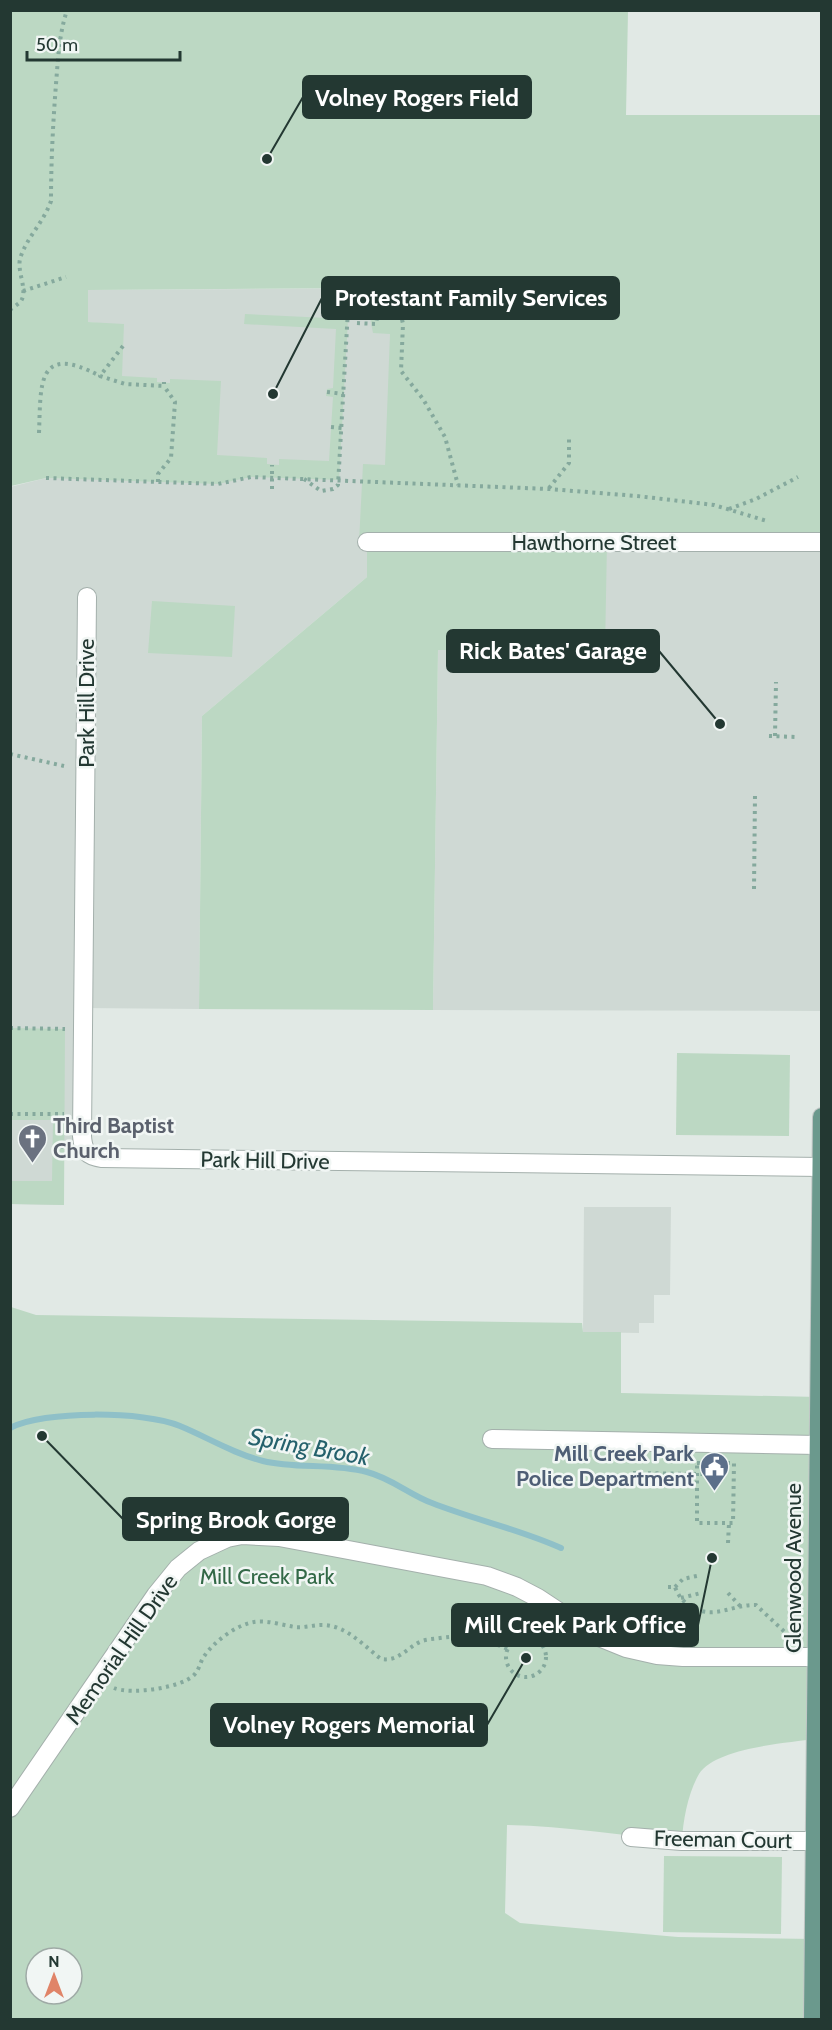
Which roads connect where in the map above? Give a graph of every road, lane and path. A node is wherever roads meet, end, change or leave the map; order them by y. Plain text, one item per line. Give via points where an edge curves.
1 (67, 10) edge
2 (66, 277) dead end
3 (23, 291) junction
4 (10, 310) edge
5 (348, 310) dead end
6 (357, 323) dead end
7 (123, 346) dead end
8 (100, 376) junction
9 (327, 392) dead end
10 (344, 394) junction
11 (331, 427) dead end
12 (342, 428) junction
13 (39, 433) dead end
14 (569, 435) dead end
15 (272, 465) dead end
16 (798, 477) dead end
17 (46, 478) dead end
18 (272, 478) junction
19 (303, 479) junction
20 (339, 480) junction
21 (158, 482) junction
22 (458, 485) junction
23 (272, 489) dead end
24 (549, 489) junction
25 (728, 509) junction
26 (773, 522) dead end
27 (367, 542) dead end
28 (822, 542) edge
29 (87, 597) dead end
30 (776, 682) dead end
31 (770, 736) dead end
32 (775, 736) junction
33 (798, 737) dead end
34 (10, 754) edge
35 (64, 766) dead end
36 (755, 795) dead end
37 (754, 889) dead end
38 (10, 1028) edge
39 (65, 1029) dead end
40 (10, 1114) edge
41 (65, 1114) dead end
42 (822, 1117) edge
43 (53, 1147) dead end
44 (64, 1147) dead end
45 (821, 1167) edge
46 (821, 1378) edge
47 (492, 1439) dead end
48 (818, 1445) junction
49 (633, 1473) dead end
50 (700, 1474) junction
51 (729, 1523) junction
52 (728, 1543) dead end
53 (700, 1575) dead end
54 (668, 1587) dead end
55 (675, 1587) junction
56 (700, 1593) dead end
57 (728, 1593) dead end
58 (681, 1598) junction
59 (741, 1607) junction
60 (544, 1631) dead end
61 (789, 1636) dead end
62 (538, 1641) junction
63 (508, 1649) junction
64 (819, 1657) edge
65 (112, 1688) dead end
66 (10, 1808) edge
67 (631, 1837) dead end
68 (816, 1841) junction
69 (818, 1959) edge
70 (813, 2019) edge

1 - 3 path via 58,63 51,201 20,261
2 - 3 path
3 - 4 path via 22,300
5 - 10 path
6 - 22 path via 376,324 378,312 385,305 400,310 401,371 445,437
7 - 8 path
8 - 13 path via 79,365 67,364 55,365 46,372 41,384
8 - 21 path via 125,384 164,384 175,402 171,458 158,474
9 - 10 path
10 - 12 path
11 - 12 path
12 - 20 path
14 - 24 path via 569,463
15 - 18 path
16 - 25 path
17 - 21 path
18 - 19 path
18 - 21 path via 251,477 218,484
18 - 23 path
19 - 20 path
19 - 20 path via 328,491
20 - 22 path
22 - 24 path
24 - 25 path
25 - 26 path
27 - 28 street, Hawthorne Street
29 - 45 street, Park Hill Drive via 82,1136 83,1147 92,1157
30 - 32 path
31 - 32 path
32 - 33 path
34 - 35 path
36 - 37 path
38 - 39 path
40 - 41 path
42 - 45 main road, Glenwood Avenue
43 - 44 path
45 - 46 main road, Glenwood Avenue
46 - 48 main road, Glenwood Avenue
47 - 48 street
48 - 64 main road, Glenwood Avenue
49 - 50 path
50 - 51 path via 697,1523
50 - 51 path via 698,1463 734,1463 734,1523
51 - 52 path
53 - 55 path via 683,1579
54 - 55 path
55 - 58 path
56 - 58 path
57 - 59 path
58 - 59 path via 695,1609 710,1613
59 - 61 path via 760,1607
60 - 62 path
62 - 63 path via 523,1638
62 - 63 path via 545,1650 545,1664 531,1677 519,1676 509,1668
63 - 65 path via 479,1638 454,1636 425,1640 386,1660 354,1636 332,1626 256,1622 232,1631 206,1653 193,1676 183,1682 127,1691
64 - 66 street, Memorial Hill Drive via 657,1655 594,1635 538,1598 487,1575 279,1538 242,1535 199,1551 178,1568 156,1594
64 - 68 main road, Glenwood Avenue
67 - 68 street, Freeman Court
68 - 69 main road, Glenwood Avenue
69 - 70 main road, Glenwood Avenue

